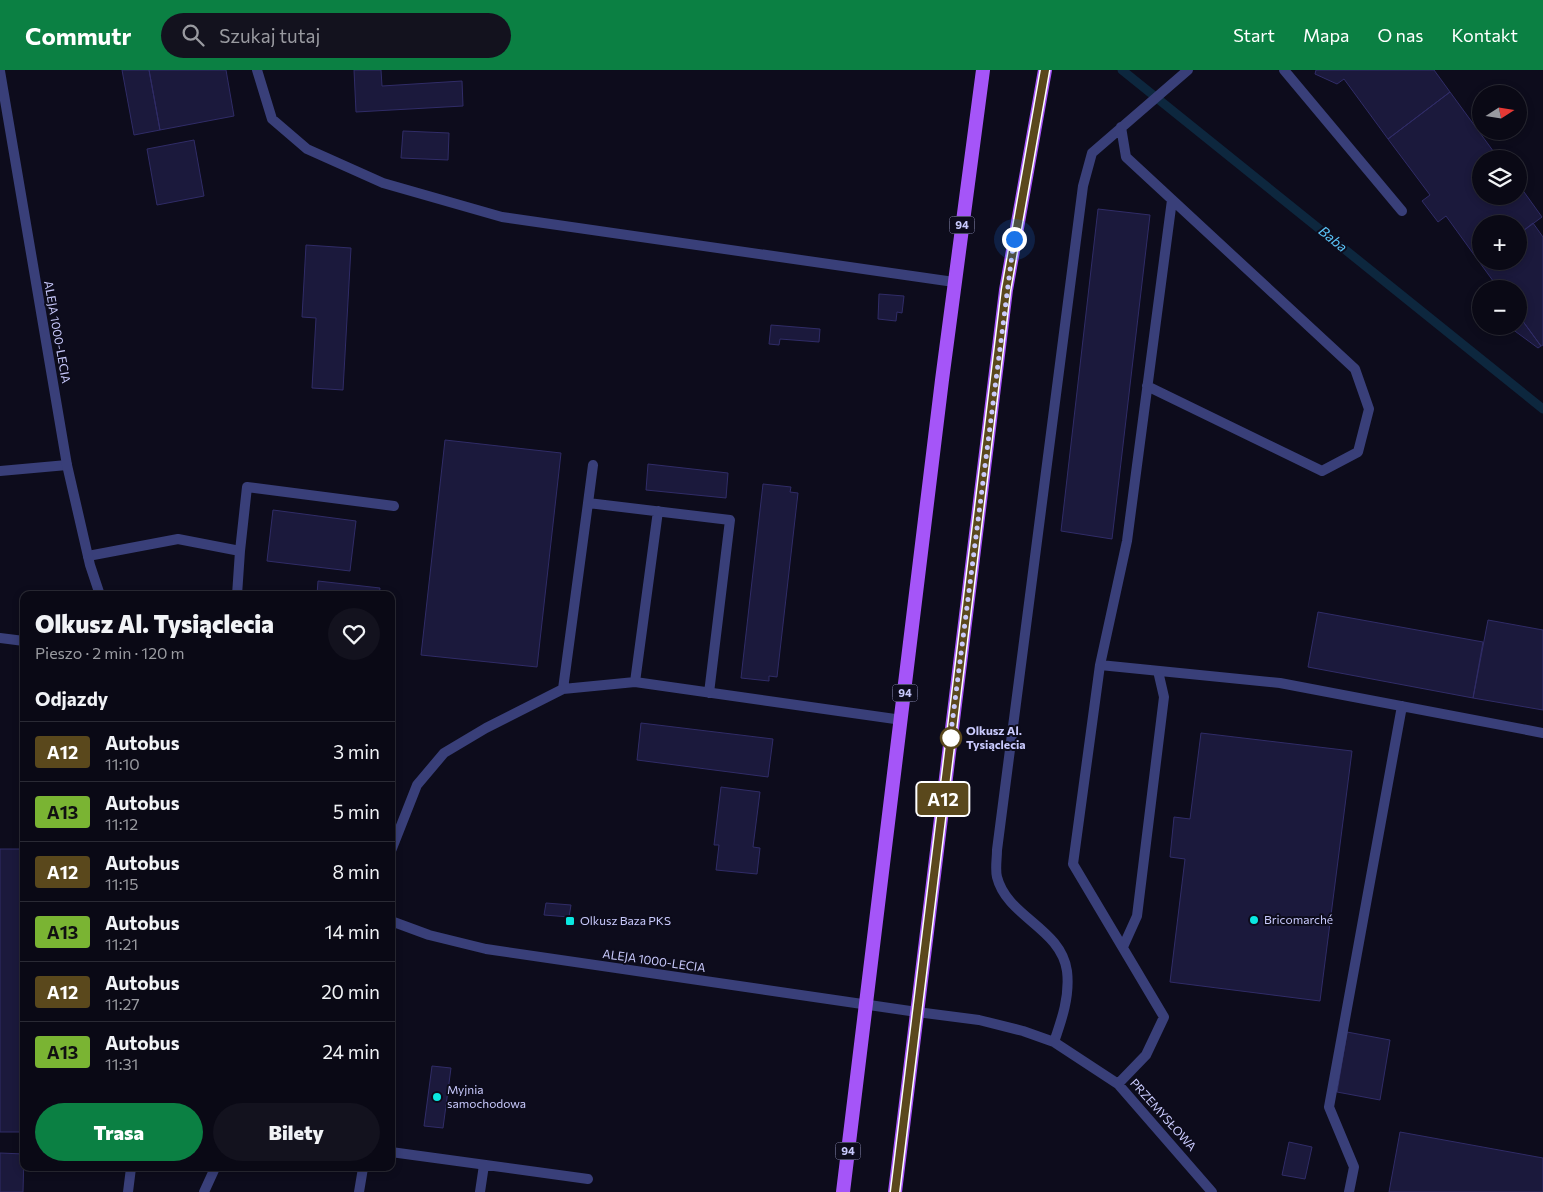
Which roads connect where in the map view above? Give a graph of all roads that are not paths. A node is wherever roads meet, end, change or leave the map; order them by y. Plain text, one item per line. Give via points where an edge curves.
1 (257, 70) edge
2 (983, 70) edge
3 (1045, 70) edge
4 (1188, 70) edge
5 (1284, 70) edge
6 (0, 72) edge
7 (1121, 127) junction
8 (1172, 200) junction
9 (1402, 211) dead end
10 (954, 282) junction
11 (1147, 386) junction
12 (67, 465) junction
13 (593, 465) dead end
14 (0, 471) edge
15 (588, 503) junction
16 (394, 506) dead end
17 (658, 511) junction
18 (240, 551) junction
19 (88, 556) junction
20 (99, 591) edge
21 (237, 591) edge
22 (0, 638) edge
23 (20, 641) edge
24 (1100, 665) junction
25 (1158, 671) junction
26 (635, 682) junction
27 (563, 689) junction
28 (709, 693) junction
29 (1402, 706) junction
30 (902, 720) junction
31 (1543, 733) edge
32 (395, 841) edge
33 (395, 923) edge
34 (1122, 947) junction
35 (866, 1005) junction
36 (917, 1012) junction
37 (1054, 1042) junction
38 (1118, 1084) junction
39 (395, 1153) edge
40 (484, 1165) junction
41 (131, 1171) edge
42 (214, 1171) edge
43 (362, 1171) edge
44 (588, 1179) dead end
45 (128, 1192) edge
46 (204, 1192) edge
47 (359, 1192) edge
48 (480, 1192) edge
49 (843, 1192) edge
50 (895, 1192) edge
51 (1212, 1192) edge
52 (1349, 1192) edge

1 - 10 street via 272,119 307,148 384,183 502,217
2 - 10 main road, 94
3 - 36 main road via 1006,290
4 - 7 street
5 - 9 street
6 - 12 street, ALEJA 1000-LECIA
7 - 8 street via 1126,157
7 - 37 street via 1092,153 1083,186 997,850 996,876 1001,888 1014,906 1056,944 1067,970 1066,1006
8 - 11 street
8 - 11 street via 1355,369 1369,410 1358,452 1322,471
10 - 30 main road, 94
11 - 24 street via 1127,541
12 - 14 street
12 - 19 street, ALEJA 1000-LECIA
13 - 15 street
15 - 17 street
15 - 27 street
16 - 18 street via 247,487
17 - 26 street
17 - 28 street via 730,520
18 - 19 street via 178,539
18 - 21 street
19 - 20 street, ALEJA 1000-LECIA
22 - 23 street
24 - 25 street
24 - 34 street via 1073,864
25 - 29 street via 1280,683
25 - 34 street via 1164,697 1137,916
26 - 27 street
26 - 28 street
27 - 32 street via 444,753 417,785
28 - 30 street
29 - 31 street
29 - 52 street via 1330,1107 1354,1167
30 - 35 main road, 94
33 - 35 street, ALEJA 1000-LECIA via 428,935 486,949
34 - 38 street via 1164,1017 1146,1055
35 - 36 street, ALEJA 1000-LECIA
35 - 49 main road, 94
36 - 37 street, PRZEMYSŁOWA via 980,1020
36 - 50 main road
37 - 38 street, PRZEMYSŁOWA
38 - 51 street, PRZEMYSŁOWA
39 - 40 street
40 - 44 street
40 - 48 street
41 - 45 street
42 - 46 street
43 - 47 street

